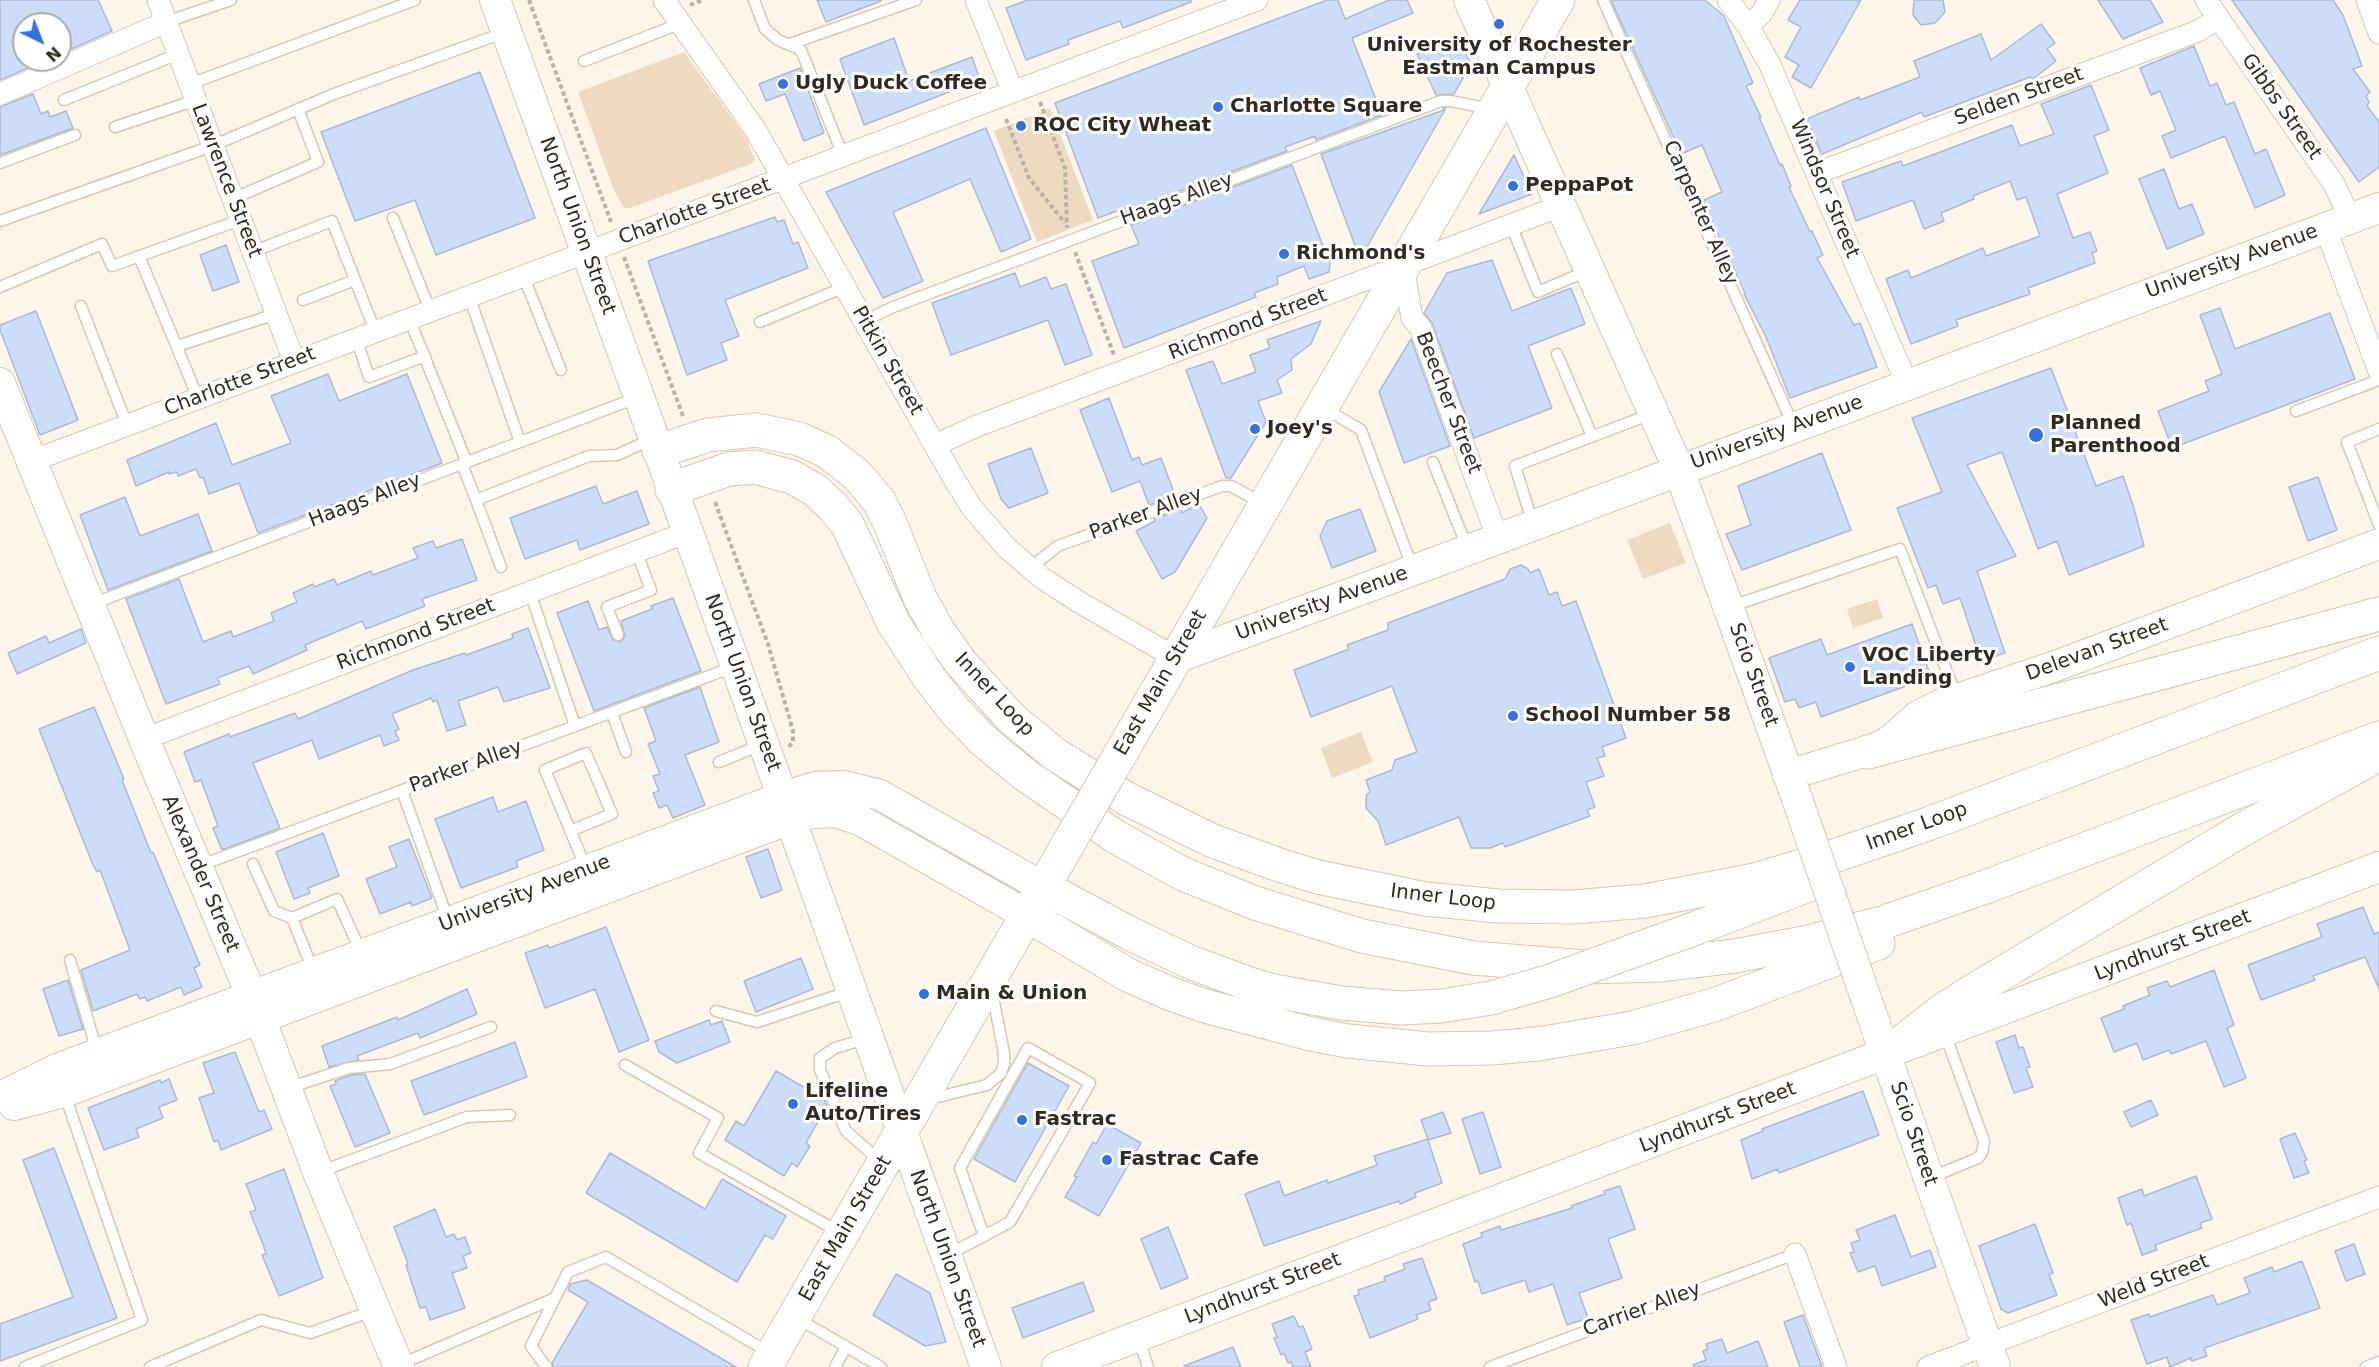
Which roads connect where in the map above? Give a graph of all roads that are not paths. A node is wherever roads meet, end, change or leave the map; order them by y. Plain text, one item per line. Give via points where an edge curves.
1 (158, 0) edge
2 (231, 0) edge
3 (415, 0) edge
4 (495, 0) edge
5 (664, 0) edge
6 (754, 0) edge
7 (916, 0) edge
8 (976, 0) edge
9 (1257, 0) edge
10 (1469, 0) edge
11 (1558, 0) edge
12 (1603, 0) edge
13 (1728, 0) edge
14 (1769, 0) edge
15 (2206, 0) edge
16 (2367, 0) edge
17 (1226, 6) edge
18 (2219, 18) junction
19 (166, 22) junction
20 (679, 24) junction
21 (1748, 26) junction
22 (506, 32) junction
23 (2379, 33) edge
24 (790, 44) junction
25 (178, 54) junction
26 (584, 61) dead end
27 (193, 92) junction
28 (1013, 92) junction
29 (0, 94) edge
30 (1501, 98) junction
31 (64, 100) dead end
32 (298, 110) junction
33 (116, 127) dead end
34 (75, 135) dead end
35 (212, 146) junction
36 (843, 156) junction
37 (0, 163) edge
38 (1817, 173) junction
39 (785, 179) junction
40 (232, 199) junction
41 (1561, 206) junction
42 (2379, 208) edge
43 (393, 218) dead end
44 (240, 220) junction
45 (0, 221) edge
46 (2338, 223) junction
47 (1511, 225) junction
48 (252, 252) junction
49 (586, 252) junction
50 (139, 255) junction
51 (1403, 266) junction
52 (1590, 270) junction
53 (523, 275) junction
54 (355, 280) junction
55 (0, 286) edge
56 (845, 287) junction
57 (469, 296) junction
58 (303, 300) dead end
59 (81, 306) dead end
60 (430, 310) junction
61 (276, 314) junction
62 (409, 318) junction
63 (864, 321) junction
64 (759, 322) dead end
65 (366, 334) junction
66 (177, 346) junction
67 (1557, 354) dead end
68 (425, 356) junction
69 (294, 361) junction
70 (561, 370) dead end
71 (2379, 371) edge
72 (2379, 380) edge
73 (1907, 384) junction
74 (2, 396) edge
75 (639, 397) junction
76 (198, 398) junction
77 (1322, 407) junction
78 (2296, 411) dead end
79 (1654, 413) junction
80 (127, 425) junction
81 (1794, 427) junction
82 (2379, 429) edge
83 (1592, 436) junction
84 (520, 442) junction
85 (656, 445) junction
86 (935, 445) junction
87 (32, 461) junction
88 (1433, 462) dead end
89 (464, 463) junction
90 (1679, 470) junction
91 (672, 489) junction
92 (476, 500) junction
93 (1265, 504) junction
94 (1533, 525) junction
95 (2379, 525) edge
96 (688, 532) junction
97 (1498, 538) junction
98 (2379, 544) edge
99 (1468, 550) junction
100 (636, 551) junction
101 (501, 567) dead end
102 (1032, 570) junction
103 (1413, 570) junction
104 (530, 592) junction
105 (91, 605) junction
106 (1728, 608) junction
107 (2379, 614) edge
108 (618, 635) dead end
109 (2379, 653) edge
110 (1176, 658) junction
111 (736, 666) junction
112 (1958, 699) junction
113 (612, 713) junction
114 (575, 726) junction
115 (2379, 738) edge
116 (144, 739) junction
117 (626, 752) dead end
118 (1868, 752) junction
119 (767, 754) junction
120 (2379, 755) edge
121 (719, 762) dead end
122 (2073, 770) junction
123 (1790, 781) junction
124 (402, 790) junction
125 (2197, 807) junction
126 (786, 808) junction
127 (570, 831) junction
128 (253, 864) dead end
129 (197, 867) junction
130 (2379, 867) edge
131 (587, 871) junction
132 (1043, 887) junction
133 (1027, 915) junction
134 (292, 918) junction
135 (449, 923) junction
136 (363, 955) junction
137 (70, 960) dead end
138 (314, 974) junction
139 (989, 980) junction
140 (852, 991) junction
141 (256, 1008) junction
142 (716, 1011) dead end
143 (491, 1027) dead end
144 (1944, 1032) junction
145 (868, 1038) junction
146 (1881, 1043) junction
147 (97, 1054) junction
148 (625, 1065) dead end
149 (1000, 1073) junction
150 (1011, 1079) junction
151 (286, 1088) junction
152 (64, 1092) junction
153 (0, 1097) edge
154 (920, 1101) junction
155 (0, 1109) edge
156 (510, 1116) dead end
157 (902, 1132) junction
158 (883, 1163) junction
159 (318, 1172) junction
160 (1929, 1178) junction
161 (2379, 1197) edge
162 (842, 1234) junction
163 (984, 1236) junction
164 (1795, 1254) joint
165 (946, 1255) junction
166 (555, 1298) junction
167 (375, 1310) junction
168 (794, 1317) junction
169 (1137, 1337) junction
170 (846, 1347) junction
171 (1991, 1356) edge
172 (769, 1361) edge
173 (2379, 1362) edge
174 (398, 1366) edge
175 (25, 1367) edge
176 (150, 1367) edge
177 (546, 1367) edge
178 (835, 1367) edge
179 (882, 1367) edge
180 (986, 1367) edge
181 (1057, 1367) edge
182 (1148, 1367) edge
183 (1490, 1367) edge
184 (1836, 1367) edge
185 (1928, 1367) edge
186 (2366, 1367) edge

1 - 19 street, Lawrence Street
2 - 19 lane
3 - 27 lane
4 - 22 street, North Union Street
5 - 20 street, Pitkin Street
6 - 24 lane via 765,29
7 - 24 lane
8 - 28 street
9 - 17 street, Charlotte Street
10 - 30 street, Scio Street
11 - 30 main road, East Main Street
12 - 81 lane, Carpenter Alley
13 - 21 street, Windsor Street
14 - 21 street
15 - 18 street, Gibbs Street
16 - 23 street
17 - 28 street, Charlotte Street
18 - 38 street, Selden Street via 2191,33
18 - 46 street, Gibbs Street via 2334,184
19 - 25 street, Lawrence Street
19 - 29 street
20 - 26 lane
20 - 39 street, Pitkin Street via 744,112
21 - 38 street, Windsor Street via 1770,65
22 - 32 lane
22 - 49 street, North Union Street
24 - 36 lane via 801,50
25 - 27 street, Lawrence Street
25 - 31 lane
27 - 33 lane
27 - 35 street, Lawrence Street
28 - 36 street, Charlotte Street
30 - 41 street, Scio Street
30 - 51 main road, East Main Street
30 - 63 lane, Haags Alley via 1441,101
32 - 35 lane
32 - 40 lane via 318,162
34 - 37 lane
35 - 40 street, Lawrence Street
35 - 45 lane
36 - 39 street, Charlotte Street
38 - 73 street, Windsor Street
39 - 49 street, Charlotte Street
39 - 56 street, Pitkin Street
40 - 44 street, Lawrence Street
41 - 47 street, Richmond Street
41 - 52 street, Scio Street
42 - 46 street, University Avenue
43 - 60 lane
44 - 48 street, Lawrence Street
44 - 50 lane
46 - 71 street, Gibbs Street
46 - 73 street, University Avenue
47 - 51 street, Richmond Street
47 - 52 lane via 1538,292
48 - 54 lane via 332,221
48 - 61 street, Lawrence Street
49 - 53 street, Charlotte Street
49 - 75 street, North Union Street
50 - 55 lane via 112,266 102,244
50 - 66 lane
51 - 77 main road, East Main Street
51 - 86 street, Richmond Street
51 - 97 street, Beecher Street via 1412,318 1420,327
52 - 79 street, Scio Street
53 - 57 street, Charlotte Street
53 - 70 lane
54 - 58 lane
54 - 65 lane
56 - 63 street, Pitkin Street
56 - 64 lane
57 - 60 street, Charlotte Street
57 - 84 lane
59 - 80 lane
60 - 62 street, Charlotte Street
61 - 66 lane
61 - 69 street, Lawrence Street
62 - 65 street, Charlotte Street
62 - 68 lane
63 - 86 street, Pitkin Street
65 - 68 lane via 369,377
65 - 69 street, Charlotte Street
66 - 76 lane
67 - 83 lane
68 - 89 lane
69 - 76 street, Charlotte Street
72 - 78 lane
73 - 81 street, University Avenue
74 - 87 street, Alexander Street
75 - 84 lane, Haags Alley
75 - 85 street, North Union Street
76 - 80 street, Charlotte Street
77 - 93 main road, East Main Street
77 - 103 lane via 1361,430
79 - 83 lane
79 - 90 street, Scio Street
80 - 87 street, Charlotte Street
81 - 90 street, University Avenue
82 - 95 lane via 2347,442
83 - 94 lane via 1515,466
84 - 89 lane, Haags Alley
85 - 91 street, North Union Street
85 - 92 lane via 616,455 590,456
85 - 122 main road, Inner Loop via 757,430 799,439 826,451 872,492 939,632 985,692 1026,732 1074,767 1183,828 1282,866 1352,885 1425,899 1536,908 1683,895 1755,880 1828,858
86 - 102 street, Pitkin Street via 972,508
87 - 105 street, Alexander Street
88 - 99 lane
89 - 92 lane
89 - 105 lane, Haags Alley
90 - 94 street, University Avenue
90 - 106 street, Scio Street
91 - 96 street, North Union Street
91 - 125 main road, Inner Loop via 729,469 755,467 787,475 815,490 841,515 853,534 894,624 930,680 969,726 1024,774 1116,837 1184,873 1255,903 1397,945 1473,958 1585,967 1669,964 1753,953 1882,923
92 - 101 lane
93 - 102 lane, Parker Alley via 1231,486 1222,486 1058,546
93 - 110 main road, East Main Street
94 - 97 street, University Avenue
96 - 100 street, Richmond Street
96 - 111 street, North Union Street
97 - 99 street, University Avenue
98 - 112 street, Delevan Street
99 - 103 street, University Avenue
100 - 104 street, Richmond Street
100 - 108 lane via 651,590 607,607
102 - 110 street, Pitkin Street via 1072,598
103 - 110 street, University Avenue
104 - 114 lane
104 - 116 street, Richmond Street
105 - 116 street, Alexander Street
106 - 112 lane via 1900,549
106 - 123 street, Scio Street
107 - 118 main road
109 - 122 main road, Inner Loop
110 - 132 main road, East Main Street, bridge
111 - 113 lane, Parker Alley
111 - 119 street, North Union Street
112 - 118 street, Delevan Street via 1925,712 1892,740
113 - 114 lane, Parker Alley
113 - 117 lane
114 - 124 lane, Parker Alley
115 - 125 main road, Inner Loop
116 - 129 street, Alexander Street
118 - 123 street, Delevan Street via 1811,767
119 - 121 lane
119 - 126 street, North Union Street
120 - 146 main road via 2259,820 1943,1011
122 - 132 main road, bridge via 1877,858 1699,927 1550,981 1449,1005 1402,1008 1341,1003 1252,985 1190,962
123 - 146 street, Scio Street, bridge
124 - 129 lane, Parker Alley
124 - 135 lane
125 - 133 main road via 1937,920 1714,1005 1611,1032 1516,1047 1406,1047 1348,1041 1275,1026 1155,988
126 - 131 street, University Avenue
126 - 132 street, University Avenue via 815,787 868,791
126 - 133 street, University Avenue via 854,817
126 - 140 street, North Union Street
126 - 141 street, University Avenue
127 - 127 lane via 545,770 586,753 612,814
127 - 131 lane
128 - 134 lane via 274,911
129 - 141 street, Alexander Street
130 - 144 street, Lyndhurst Street
131 - 135 street, University Avenue
132 - 133 main road, East Main Street
133 - 139 main road, East Main Street
134 - 136 lane via 337,899
134 - 138 lane
135 - 136 street, University Avenue
136 - 138 street, University Avenue
137 - 147 lane
138 - 141 street, University Avenue
139 - 149 lane via 1004,1053
139 - 154 main road, East Main Street
140 - 142 lane via 757,1022
140 - 145 street, North Union Street
141 - 147 street, University Avenue
141 - 151 street, Alexander Street
141 - 152 street, University Avenue
143 - 151 lane via 390,1064 349,1068
144 - 146 street, Lyndhurst Street
144 - 160 lane via 1984,1141 1978,1158
145 - 157 street, North Union Street
145 - 158 lane via 835,1048 820,1058 820,1070 846,1131
146 - 160 street, Scio Street
146 - 169 street, Lyndhurst Street
147 - 153 street, University Avenue
148 - 162 lane via 718,1118 699,1153
149 - 150 lane
149 - 154 lane via 987,1086
150 - 163 lane via 960,1168
150 - 163 lane via 1028,1048 1090,1083 1010,1222
151 - 159 street, Alexander Street
152 - 155 street, University Avenue
152 - 175 lane via 142,1320
154 - 157 main road, East Main Street
156 - 159 lane via 467,1118
157 - 158 main road, East Main Street
157 - 165 street, North Union Street
158 - 162 main road, East Main Street
159 - 167 street, Alexander Street
160 - 171 street, Scio Street
161 - 171 street, Weld Street
162 - 168 main road, East Main Street
163 - 165 lane
164 - 183 lane, Carrier Alley
164 - 184 street
165 - 180 street, North Union Street
166 - 172 lane via 568,1272 606,1257
166 - 174 lane
166 - 177 lane via 531,1346
167 - 174 street, Alexander Street
167 - 176 lane via 310,1334 261,1320
168 - 170 lane
168 - 172 main road, East Main Street
169 - 181 street, Lyndhurst Street
169 - 182 lane
170 - 178 lane
170 - 179 lane
171 - 185 street, Weld Street
173 - 186 lane

